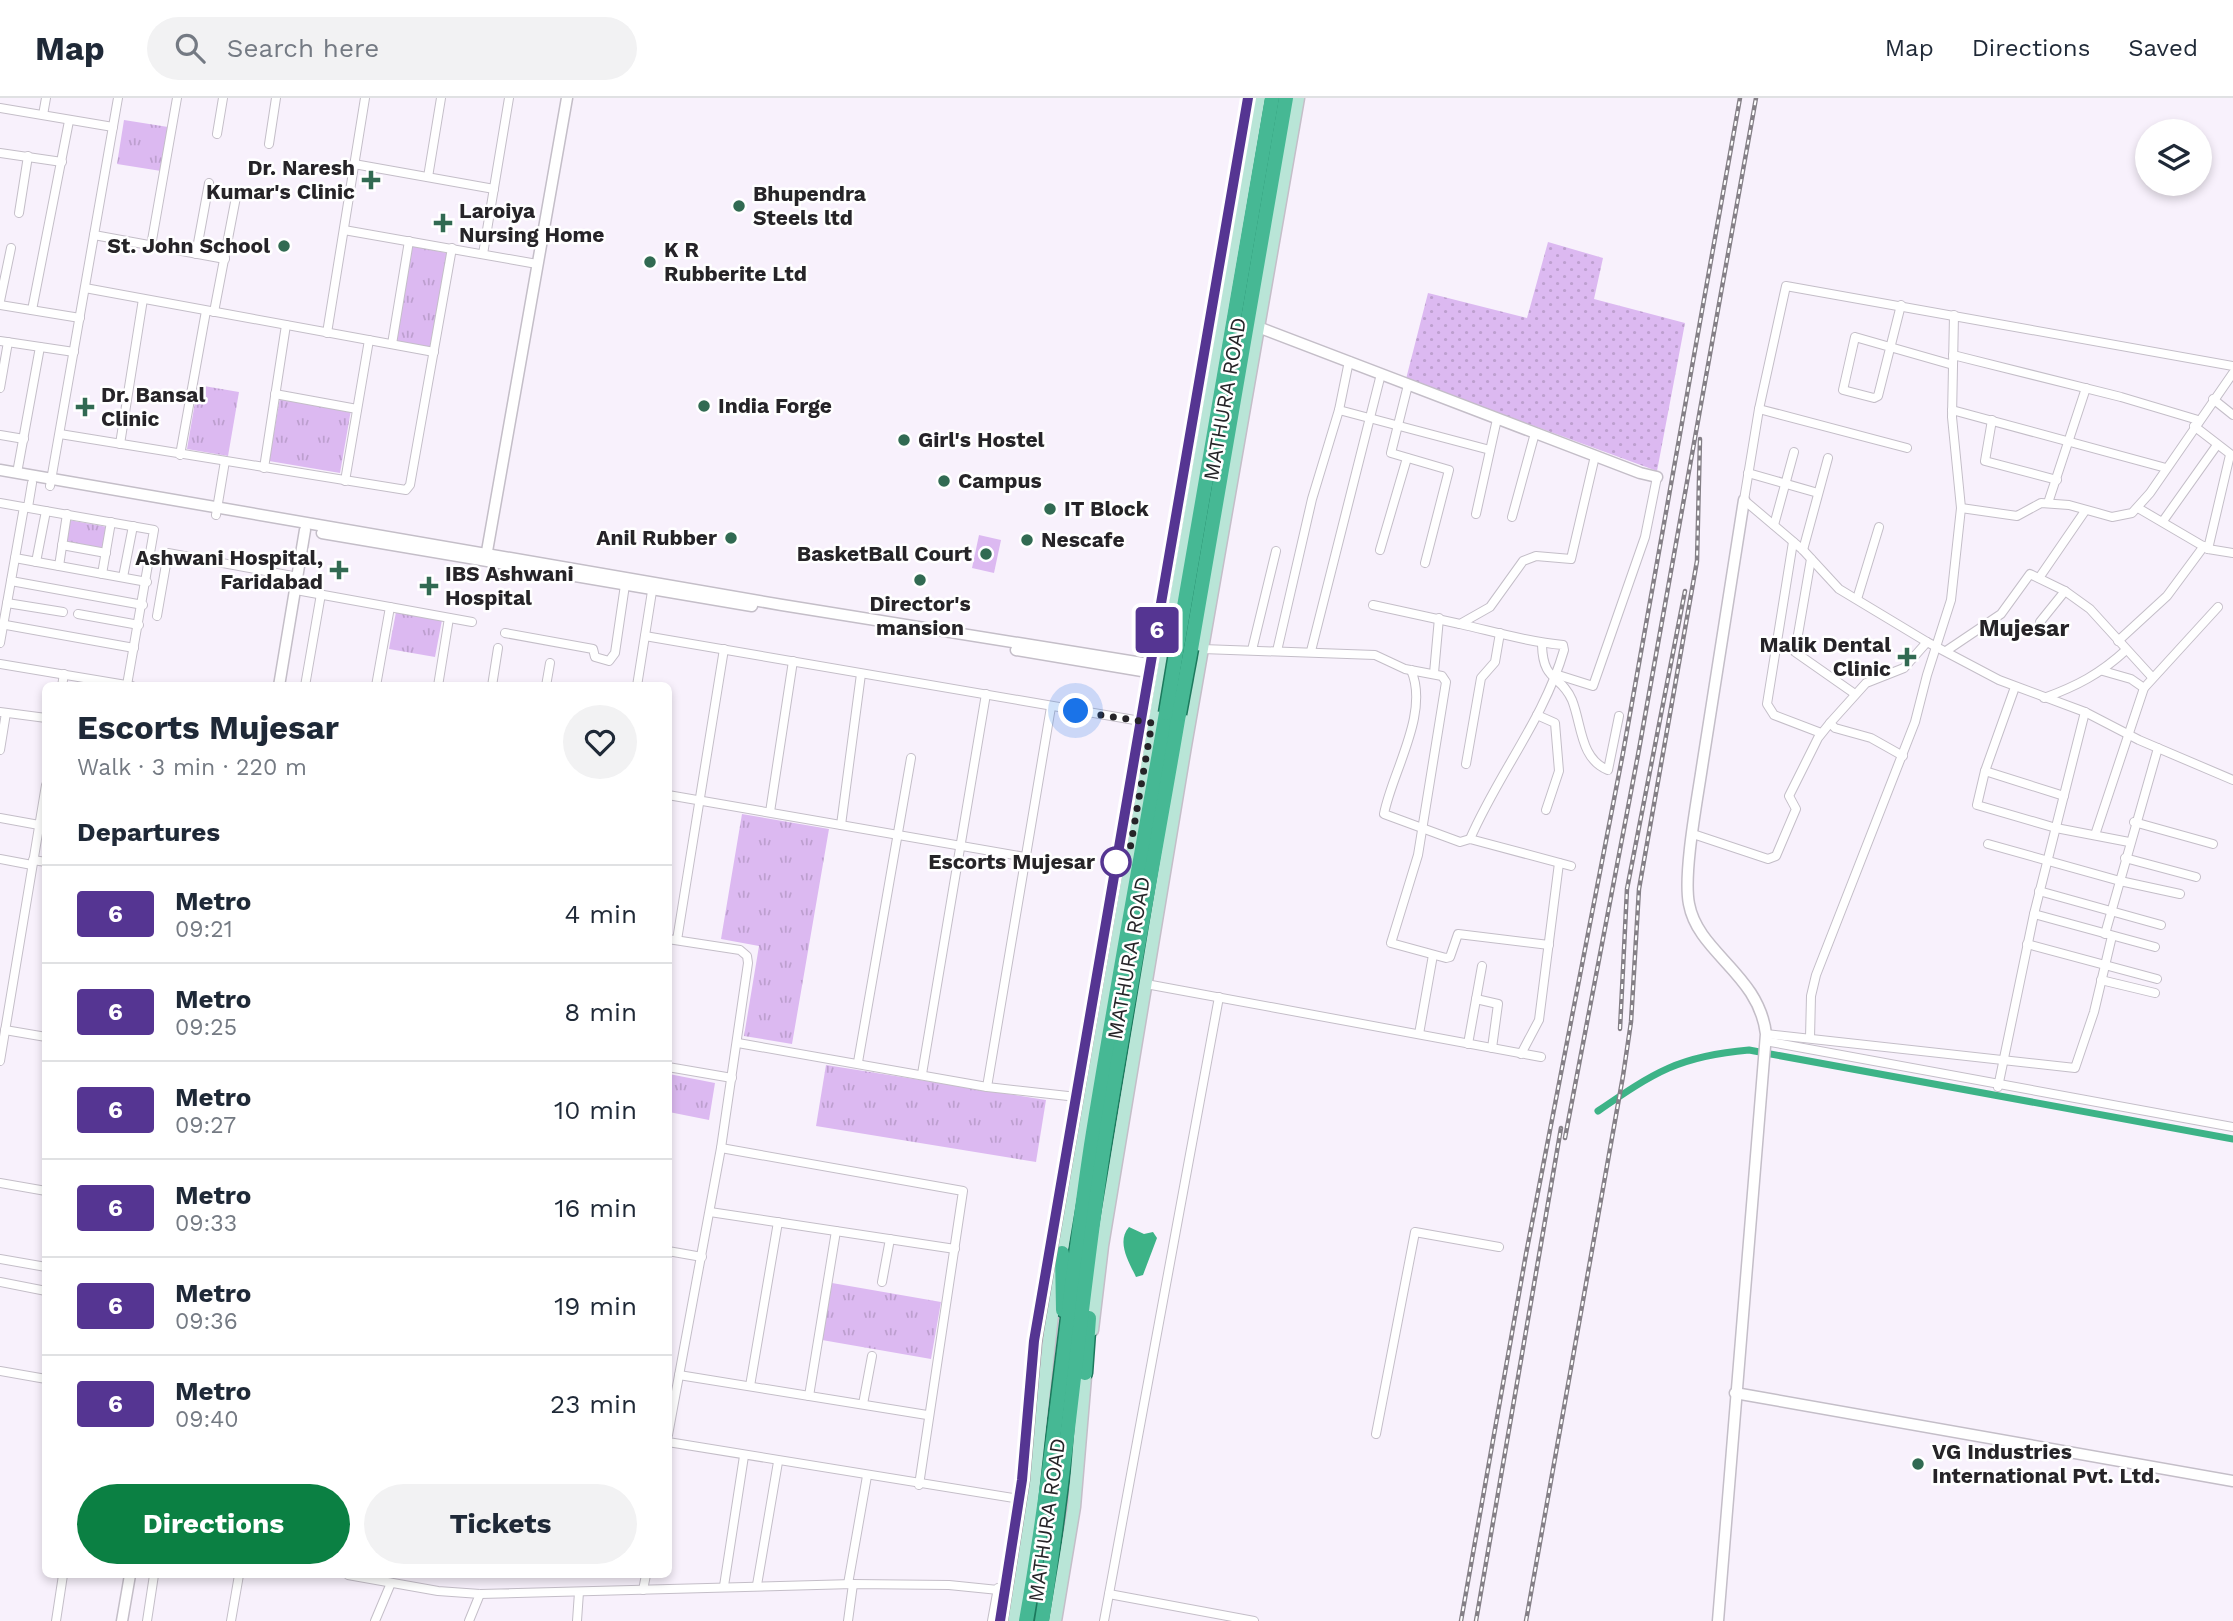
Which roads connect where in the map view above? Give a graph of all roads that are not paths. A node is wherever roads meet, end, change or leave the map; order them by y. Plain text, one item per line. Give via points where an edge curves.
1 (46, 98) edge
2 (118, 98) edge
3 (177, 98) edge
4 (223, 98) edge
5 (276, 98) edge
6 (365, 98) edge
7 (441, 98) edge
8 (509, 98) edge
9 (567, 98) edge
10 (1259, 98) edge
11 (1272, 98) edge
12 (1286, 98) edge
13 (1298, 98) edge
14 (0, 108) edge
15 (43, 115) junction
16 (69, 121) junction
17 (113, 127) junction
18 (217, 134) dead end
19 (269, 144) dead end
20 (0, 153) edge
21 (28, 156) junction
22 (62, 162) junction
23 (354, 164) junction
24 (428, 177) junction
25 (209, 183) dead end
26 (494, 188) junction
27 (236, 197) dead end
28 (19, 213) dead end
29 (344, 230) junction
30 (94, 235) junction
31 (409, 241) junction
32 (151, 246) junction
33 (10, 248) dead end
34 (452, 248) junction
35 (196, 254) junction
36 (483, 254) junction
37 (225, 258) junction
38 (537, 264) junction
39 (85, 288) junction
40 (143, 299) junction
41 (0, 303) edge
42 (1901, 305) junction
43 (32, 310) junction
44 (210, 312) junction
45 (1955, 315) junction
46 (80, 318) junction
47 (286, 325) junction
48 (1258, 327) junction
49 (327, 333) junction
50 (369, 340) junction
51 (4, 342) edge
52 (392, 344) junction
53 (40, 347) junction
54 (1236, 347) junction
55 (1891, 347) junction
56 (74, 352) junction
57 (434, 352) junction
58 (1953, 355) junction
59 (1349, 361) junction
60 (1953, 365) junction
61 (2233, 366) edge
62 (2233, 373) edge
63 (1381, 374) junction
64 (1, 375) edge
65 (1408, 385) junction
66 (0, 388) edge
67 (2086, 388) junction
68 (275, 394) junction
69 (2213, 399) junction
70 (357, 409) junction
71 (1759, 409) junction
72 (1339, 410) junction
73 (1952, 410) junction
74 (2233, 415) edge
75 (1370, 417) junction
76 (1497, 419) junction
77 (1992, 420) junction
78 (2196, 423) junction
79 (1399, 425) junction
80 (1535, 433) junction
81 (60, 434) junction
82 (0, 435) edge
83 (24, 439) junction
84 (2069, 439) junction
85 (120, 444) junction
86 (2217, 445) junction
87 (1907, 448) dead end
88 (1490, 450) junction
89 (1794, 452) dead end
90 (180, 455) junction
91 (2232, 455) edge
92 (1595, 456) junction
93 (1407, 458) junction
94 (1828, 458) dead end
95 (225, 461) junction
96 (264, 468) junction
97 (2166, 468) junction
98 (0, 470) edge
99 (17, 473) junction
100 (1748, 473) junction
101 (1657, 477) joint
102 (0, 478) edge
103 (2057, 480) junction
104 (345, 481) junction
105 (1786, 482) junction
106 (32, 483) junction
107 (51, 483) junction
108 (1818, 493) junction
109 (1744, 500) junction
110 (0, 503) edge
111 (2049, 503) junction
112 (26, 507) junction
113 (1961, 508) junction
114 (2138, 508) junction
115 (46, 510) junction
116 (2085, 511) junction
117 (216, 512) junction
118 (67, 514) junction
119 (1476, 514) dead end
120 (1513, 517) dead end
121 (2163, 521) junction
122 (111, 522) junction
123 (1774, 525) junction
124 (134, 526) junction
125 (1879, 527) dead end
126 (305, 530) junction
127 (1793, 542) junction
128 (62, 545) junction
129 (2206, 547) junction
130 (1380, 550) dead end
131 (1803, 550) junction
132 (1276, 551) dead end
133 (106, 553) junction
134 (2233, 553) edge
135 (486, 557) junction
136 (15, 558) junction
137 (1811, 559) junction
138 (37, 562) junction
139 (1424, 563) dead end
140 (59, 566) junction
141 (102, 574) junction
142 (123, 577) junction
143 (298, 577) junction
144 (2039, 578) junction
145 (11, 581) junction
146 (147, 582) junction
147 (625, 585) junction
148 (653, 586) junction
149 (296, 590) junction
150 (2065, 591) junction
151 (321, 594) junction
152 (1857, 599) junction
153 (7, 603) junction
154 (143, 605) junction
155 (1373, 605) dead end
156 (390, 607) junction
157 (2218, 607) dead end
158 (63, 612) dead end
159 (78, 614) dead end
160 (157, 617) dead end
161 (449, 618) junction
162 (1439, 618) junction
163 (472, 622) dead end
164 (2040, 622) dead end
165 (2, 624) edge
166 (1460, 624) junction
167 (139, 625) junction
168 (505, 633) dead end
169 (1500, 633) junction
170 (645, 636) junction
171 (2118, 642) junction
172 (0, 643) edge
173 (1932, 644) junction
174 (1542, 645) junction
175 (134, 648) junction
176 (498, 648) dead end
177 (724, 649) junction
178 (1202, 649) junction
179 (1252, 650) junction
180 (2126, 650) junction
181 (1277, 651) junction
182 (1311, 651) junction
183 (1946, 651) junction
184 (793, 661) junction
185 (550, 663) dead end
186 (0, 664) edge
187 (1162, 670) junction
188 (1411, 670) junction
189 (2103, 671) junction
190 (1434, 673) junction
191 (64, 674) junction
192 (861, 674) junction
193 (1197, 676) junction
194 (2151, 676) junction
195 (1554, 677) junction
196 (63, 682) edge
197 (108, 682) edge
198 (130, 682) edge
199 (280, 682) edge
200 (306, 682) edge
201 (377, 682) edge
202 (439, 682) edge
203 (493, 682) edge
204 (547, 682) edge
205 (638, 682) edge
206 (2015, 687) junction
207 (2144, 688) junction
208 (986, 694) junction
209 (1855, 694) junction
210 (2044, 698) junction
211 (1051, 707) junction
212 (3, 712) edge
213 (2085, 712) junction
214 (1537, 715) junction
215 (1619, 716) dead end
216 (42, 718) edge
217 (1152, 723) junction
218 (1830, 723) junction
219 (1821, 733) junction
220 (2126, 733) junction
221 (0, 743) edge
222 (2158, 748) junction
223 (0, 750) edge
224 (1903, 756) junction
225 (911, 758) dead end
226 (1466, 764) dead end
227 (1985, 771) junction
228 (2233, 780) edge
229 (672, 796) edge
230 (2064, 796) junction
231 (699, 800) junction
232 (42, 808) edge
233 (1546, 810) dead end
234 (770, 812) junction
235 (0, 818) edge
236 (2134, 822) junction
237 (39, 825) junction
238 (841, 825) junction
239 (2056, 828) junction
240 (1420, 829) junction
241 (1693, 834) junction
242 (898, 835) junction
243 (2095, 835) junction
244 (1471, 839) junction
245 (2129, 842) junction
246 (1988, 844) dead end
247 (2213, 844) dead end
248 (960, 845) junction
249 (1025, 857) junction
250 (0, 859) edge
251 (2047, 859) junction
252 (2125, 859) junction
253 (33, 862) junction
254 (42, 862) edge
255 (1559, 863) junction
256 (1571, 866) dead end
257 (2196, 877) dead end
258 (2120, 881) junction
259 (2039, 891) junction
260 (2180, 894) dead end
261 (2112, 911) junction
262 (2034, 914) junction
263 (2161, 925) dead end
264 (2109, 935) junction
265 (673, 940) edge
266 (1549, 944) junction
267 (2027, 944) junction
268 (2155, 947) dead end
269 (1433, 955) junction
270 (2105, 966) junction
271 (1482, 967) dead end
272 (2157, 979) dead end
273 (2101, 980) junction
274 (1146, 984) junction
275 (2155, 993) dead end
276 (1219, 997) junction
277 (1476, 999) junction
278 (3, 1034) edge
279 (1419, 1034) junction
280 (42, 1037) edge
281 (1810, 1038) junction
282 (1765, 1040) junction
283 (738, 1043) junction
284 (1468, 1044) junction
285 (1492, 1048) junction
286 (1521, 1054) junction
287 (1107, 1057) junction
288 (1541, 1057) dead end
289 (2004, 1057) junction
290 (0, 1061) edge
291 (858, 1062) junction
292 (672, 1068) edge
293 (922, 1074) junction
294 (732, 1078) junction
295 (987, 1087) junction
296 (1998, 1087) junction
297 (1086, 1098) junction
298 (2233, 1127) edge
299 (1082, 1139) junction
300 (721, 1148) junction
301 (0, 1183) edge
302 (42, 1188) edge
303 (710, 1212) junction
304 (778, 1222) junction
305 (836, 1231) junction
306 (890, 1239) junction
307 (1499, 1247) dead end
308 (955, 1248) junction
309 (672, 1252) edge
310 (1062, 1253) junction
311 (1089, 1254) junction
312 (702, 1258) junction
313 (0, 1259) edge
314 (42, 1266) edge
315 (0, 1282) edge
316 (882, 1282) dead end
317 (42, 1290) edge
318 (1065, 1335) junction
319 (872, 1356) dead end
320 (0, 1371) edge
321 (1085, 1373) junction
322 (679, 1375) junction
323 (42, 1378) edge
324 (750, 1386) junction
325 (1735, 1392) junction
326 (809, 1396) junction
327 (863, 1404) junction
328 (672, 1413) edge
329 (927, 1415) junction
330 (1376, 1434) dead end
331 (672, 1443) edge
332 (744, 1456) junction
333 (778, 1462) junction
334 (867, 1476) junction
335 (2233, 1481) edge
336 (919, 1485) junction
337 (1032, 1502) junction
338 (62, 1578) edge
339 (129, 1578) edge
340 (154, 1578) edge
341 (238, 1578) edge
342 (364, 1578) edge
343 (645, 1578) edge
344 (391, 1583) junction
345 (850, 1584) junction
346 (757, 1585) junction
347 (724, 1586) junction
348 (998, 1588) junction
349 (643, 1590) junction
350 (579, 1592) junction
351 (1019, 1592) junction
352 (480, 1594) junction
353 (1109, 1594) junction
354 (55, 1621) edge
355 (122, 1621) edge
356 (147, 1621) edge
357 (231, 1621) edge
358 (375, 1621) edge
359 (469, 1621) edge
360 (577, 1621) edge
361 (848, 1621) edge
362 (992, 1621) edge
363 (1014, 1621) edge
364 (1026, 1621) edge
365 (1042, 1621) edge
366 (1055, 1621) edge
367 (1104, 1621) edge
368 (1254, 1621) edge
369 (1718, 1621) edge

1 - 15 street
2 - 17 street
3 - 32 street
4 - 18 street
5 - 19 street
6 - 23 street
7 - 24 street
8 - 26 street
9 - 38 street
10 - 187 main road, MATHURA ROAD
11 - 54 highway
12 - 54 highway
13 - 48 main road, MATHURA ROAD
14 - 15 street
15 - 16 street
16 - 17 street
16 - 22 street
17 - 30 street
20 - 21 street
21 - 22 street
21 - 28 street
22 - 43 street
23 - 24 street
23 - 29 street
24 - 26 street
25 - 35 street
26 - 36 street
27 - 37 street
29 - 31 street
29 - 49 street
30 - 32 street
30 - 39 street
31 - 34 street
31 - 52 street
32 - 35 street
33 - 41 street
34 - 36 street
34 - 57 street
35 - 37 street
36 - 38 street
37 - 44 street
38 - 135 street
39 - 40 street
39 - 46 street
40 - 44 street
40 - 85 street
41 - 43 street
42 - 45 street
42 - 55 street
42 - 71 street via 1786,286
43 - 46 street
44 - 47 street
44 - 90 street
45 - 58 street
45 - 61 street
46 - 56 street
47 - 49 street
47 - 68 street
48 - 59 street
48 - 178 main road, MATHURA ROAD
49 - 50 street
50 - 52 street
50 - 70 street
51 - 53 street
51 - 64 street
52 - 57 street
53 - 56 street
53 - 83 street
54 - 287 highway, bridge
54 - 311 highway, bridge
55 - 55 street via 1854,337 1843,390 1877,397
55 - 60 street
56 - 81 street
57 - 104 street via 409,488 402,491
58 - 60 street
58 - 67 street
59 - 63 street
59 - 72 street
60 - 73 street
62 - 69 street
63 - 65 street
63 - 75 street
64 - 66 street
65 - 76 street
65 - 79 street
67 - 78 street
67 - 84 street
68 - 70 street
68 - 96 street
69 - 74 street
69 - 78 street
70 - 104 street
71 - 87 street
71 - 100 street
72 - 75 street
72 - 181 street via 1312,499
73 - 77 street
73 - 113 street
75 - 79 street
75 - 182 street
76 - 80 street
76 - 88 street
77 - 84 street
77 - 103 street via 1985,461
78 - 86 street
78 - 97 street
79 - 88 street
79 - 93 street via 1391,453
80 - 92 street
80 - 120 street
81 - 85 street
81 - 107 street
82 - 83 street
83 - 99 street
84 - 97 street
84 - 103 street
85 - 90 street
86 - 91 street
86 - 121 street
88 - 119 street
89 - 105 street
90 - 95 street
91 - 129 street
92 - 101 street
92 - 166 street via 1573,558 1536,556 1523,561 1490,607
93 - 130 street
93 - 139 street via 1450,470
94 - 108 street
95 - 96 street
95 - 117 street
96 - 104 street
97 - 114 street
98 - 99 street
99 - 107 street
100 - 105 street
100 - 109 street
101 - 195 street via 1645,537 1593,686
102 - 106 street
103 - 111 street
105 - 108 street
105 - 123 street
106 - 107 street
106 - 112 street
107 - 117 street
108 - 131 street
109 - 123 street
109 - 241 street
110 - 112 street
111 - 113 street via 2017,516
111 - 116 street
112 - 115 street
112 - 136 street
113 - 173 street via 1951,600
114 - 116 street via 2118,517
114 - 121 street
115 - 118 street
115 - 138 street
116 - 144 street
117 - 126 street
117 - 135 street
118 - 122 street
118 - 128 street
121 - 129 street
122 - 124 street
122 - 133 street
123 - 127 street
124 - 142 street
124 - 146 street via 156,532
125 - 152 street
126 - 135 street
126 - 143 street
127 - 131 street
127 - 219 street via 1767,704 1774,715
128 - 133 street
128 - 140 street
129 - 134 street
129 - 171 street via 2167,596
131 - 137 street
132 - 179 street
133 - 141 street
135 - 147 street
135 - 148 street
136 - 138 street
136 - 145 street
137 - 152 street via 1834,585
137 - 209 street via 1795,652
138 - 140 street
140 - 141 street
141 - 142 street
142 - 146 street
143 - 149 street
143 - 160 street via 168,553
144 - 150 street
144 - 183 street via 2027,574 2001,614
145 - 153 street
145 - 154 street
146 - 154 street
147 - 148 street
147 - 168 street via 615,653 609,661 595,657 593,649
148 - 170 street
148 - 187 street
149 - 151 street
149 - 199 street
150 - 164 street
150 - 171 street via 2090,609
151 - 156 street
151 - 200 street
152 - 173 street
153 - 158 street
153 - 165 street
154 - 167 street
155 - 162 street
156 - 161 street
156 - 201 street
157 - 194 street
159 - 167 street
161 - 163 street
161 - 202 street
162 - 166 street
162 - 190 street
165 - 172 street
165 - 175 street
166 - 169 street
167 - 175 street
169 - 174 street
169 - 226 street via 1495,663 1482,678
170 - 177 street
170 - 205 street
171 - 180 street
173 - 183 street
173 - 209 street via 1907,666 1868,681
173 - 224 street via 1916,722
174 - 195 street via 1544,664
174 - 195 street via 1564,647
175 - 198 street
176 - 203 street
177 - 184 street
177 - 231 street
178 - 179 street
178 - 193 main road, MATHURA ROAD
179 - 181 street
180 - 189 street
180 - 194 street
181 - 182 street
182 - 188 street via 1375,655
183 - 206 street
184 - 192 street
184 - 234 street
185 - 204 street
186 - 191 street
187 - 193 street
187 - 217 main road, MATHURA ROAD
188 - 190 street
188 - 240 street via 1416,688 1410,735 1384,814
189 - 207 street
189 - 210 street
190 - 240 street via 1446,682 1431,788
191 - 196 street
191 - 197 street
192 - 208 street
192 - 238 street
193 - 274 main road, MATHURA ROAD
194 - 207 street
195 - 214 street
195 - 215 street via 1572,702 1590,756 1608,771
206 - 210 street
206 - 227 street
207 - 220 street
208 - 211 street
208 - 248 street
209 - 218 street
210 - 213 street
211 - 217 street
211 - 249 street
212 - 216 street
212 - 221 street
213 - 220 street
213 - 230 street
214 - 233 street via 1555,723 1559,761
214 - 244 street via 1519,752 1488,797
217 - 297 main road, MATHURA ROAD
218 - 219 street
218 - 224 street
219 - 241 street via 1789,796 1796,809 1776,856 1768,859
220 - 222 street
220 - 243 street
221 - 223 street
222 - 228 street
222 - 236 street
224 - 281 street via 1815,975
225 - 242 street
227 - 230 street
227 - 239 street via 1979,807
229 - 231 street
230 - 239 street
231 - 234 street
231 - 265 street
232 - 237 street
234 - 238 street
235 - 237 street
236 - 245 street
236 - 247 street
237 - 253 street
238 - 242 street
239 - 243 street
239 - 251 street
240 - 244 street via 1460,842
240 - 269 street via 1418,855 1391,943
241 - 282 street via 1687,897 1690,912 1752,992 1764,1019
242 - 248 street
242 - 291 street
243 - 245 street
244 - 255 street
245 - 252 street
246 - 251 street
248 - 249 street
248 - 293 street
249 - 295 street
250 - 253 street
251 - 258 street
251 - 259 street
252 - 257 street
252 - 258 street
253 - 254 street
253 - 278 street
255 - 256 street
255 - 266 street
258 - 260 street
258 - 261 street
259 - 261 street
259 - 262 street
261 - 263 street
261 - 264 street
262 - 264 street
262 - 267 street
264 - 268 street
264 - 270 street
265 - 283 street via 740,950 747,956
266 - 269 street via 1458,934 1449,958
266 - 286 street via 1538,1023
267 - 270 street
267 - 289 street
269 - 279 street
270 - 272 street
270 - 273 street
271 - 277 street
273 - 275 street
273 - 289 street via 2077,1066
274 - 276 street
274 - 321 main road, MATHURA ROAD
276 - 279 street
276 - 353 street
277 - 284 street
277 - 285 street via 1498,1004
278 - 280 street
278 - 290 street
279 - 284 street
281 - 282 street
281 - 289 street
282 - 296 street
282 - 325 street
283 - 291 street
283 - 294 street
284 - 285 street
285 - 286 street
286 - 288 street
287 - 299 highway
287 - 318 highway, MATHURA ROAD
289 - 296 street
291 - 293 street
292 - 294 street
293 - 295 street
294 - 300 street
295 - 297 street
296 - 298 street
297 - 299 main road, MATHURA ROAD
299 - 310 main road, MATHURA ROAD
300 - 303 street
300 - 308 street via 959,1188 964,1194
301 - 302 street
303 - 304 street
303 - 312 street
304 - 305 street
304 - 324 street
305 - 306 street
305 - 326 street
306 - 308 street
306 - 316 street
307 - 330 street via 1415,1233
308 - 329 street
309 - 312 street
310 - 318 highway
310 - 337 main road, MATHURA ROAD
311 - 321 highway
311 - 365 highway via 1060,1511
312 - 322 street
313 - 314 street
315 - 317 street
318 - 364 highway via 1045,1516
319 - 327 street
320 - 323 street
321 - 366 main road, MATHURA ROAD via 1074,1507
322 - 324 street
322 - 328 street
324 - 326 street
325 - 335 street
325 - 369 street
326 - 327 street
327 - 329 street
329 - 336 street
331 - 332 street
332 - 333 street
332 - 347 street
333 - 334 street
333 - 346 street
334 - 336 street
334 - 345 street
336 - 337 street
337 - 351 main road, MATHURA ROAD
338 - 354 street
339 - 355 street
340 - 356 street
341 - 357 street
342 - 344 street
343 - 349 street
344 - 352 street
344 - 358 street
345 - 346 street
345 - 348 street
345 - 361 street
346 - 347 street
347 - 349 street
348 - 351 street
348 - 362 street
349 - 350 street
350 - 352 street
350 - 360 street
351 - 363 main road, MATHURA ROAD
352 - 359 street
353 - 367 street
353 - 368 street

